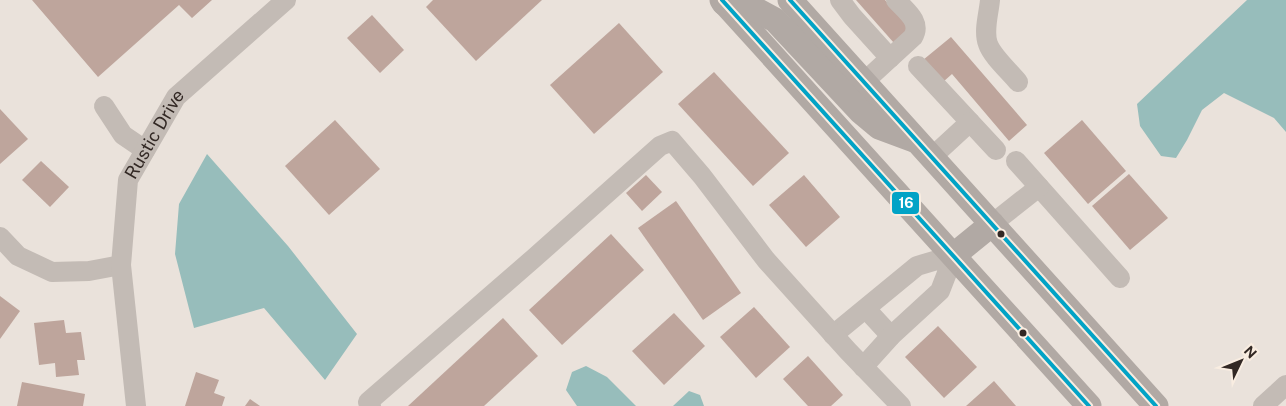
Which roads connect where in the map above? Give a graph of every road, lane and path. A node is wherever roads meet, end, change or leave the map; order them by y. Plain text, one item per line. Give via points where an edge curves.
1 (286, 0) edge
2 (790, 0) edge
3 (840, 0) edge
4 (896, 0) edge
5 (990, 0) edge
6 (723, 1) edge
7 (890, 58) junction
8 (918, 66) dead end
9 (864, 82) junction
10 (1018, 82) dead end
11 (104, 106) dead end
12 (970, 122) junction
13 (146, 150) junction
14 (925, 150) junction
15 (996, 150) dead end
16 (1016, 161) dead end
17 (1039, 187) junction
18 (992, 224) junction
19 (0, 237) edge
20 (954, 255) junction
21 (121, 265) junction
22 (1120, 278) dead end
23 (866, 309) junction
24 (834, 335) junction
25 (891, 336) junction
26 (863, 367) junction
27 (1286, 386) edge
28 (136, 406) edge
29 (371, 406) edge
30 (901, 406) edge
31 (1089, 406) edge
32 (1156, 406) edge
33 (1263, 406) edge

1 - 13 street, Rustic Drive via 176,97
2 - 9 main road
3 - 7 street
4 - 7 street via 916,22 917,31
5 - 10 street via 986,32 988,44
6 - 14 main road via 751,7 775,20 861,112 879,127
6 - 20 main road
7 - 9 street
8 - 12 street
9 - 14 main road
11 - 13 street via 123,134
12 - 14 street
12 - 15 street
13 - 21 street, Rustic Drive via 128,180
14 - 18 main road
16 - 17 street
17 - 18 street
17 - 22 street
18 - 20 main road
18 - 32 main road
19 - 21 street via 18,256 52,272 88,271
20 - 23 street via 916,266
20 - 25 street via 940,291
20 - 31 main road
21 - 28 street, Rustic Drive
23 - 24 street
23 - 25 street
24 - 26 street
24 - 29 street via 766,260 672,141 660,146 368,402
25 - 26 street
26 - 30 street
27 - 33 street

